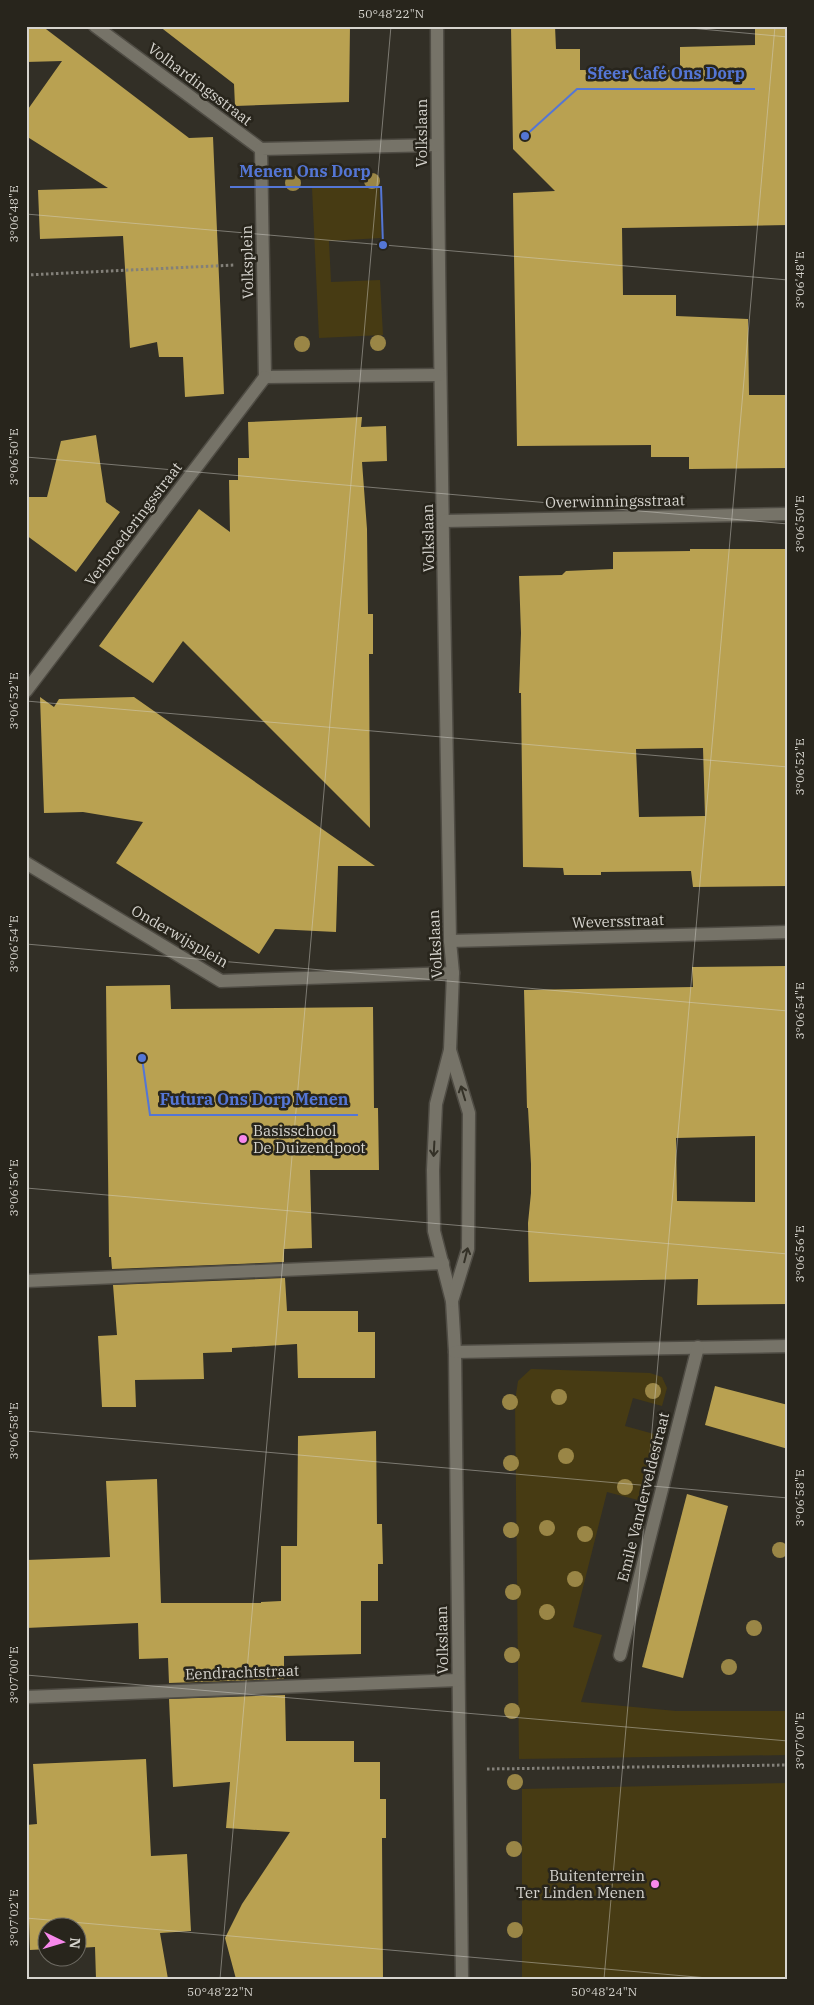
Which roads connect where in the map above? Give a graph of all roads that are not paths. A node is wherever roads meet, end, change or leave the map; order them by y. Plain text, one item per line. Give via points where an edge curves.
1 (95, 26) edge
2 (437, 26) edge
3 (437, 145) junction
4 (261, 149) junction
5 (439, 375) junction
6 (265, 377) junction
7 (788, 514) edge
8 (444, 521) junction
9 (26, 691) edge
10 (26, 863) edge
11 (788, 932) edge
12 (450, 941) junction
13 (453, 973) junction
14 (450, 1050) junction
15 (443, 1263) junction
16 (26, 1281) edge
17 (452, 1301) junction
18 (788, 1346) edge
19 (698, 1347) junction
20 (455, 1352) junction
21 (620, 1655) dead end
22 (458, 1680) junction
23 (26, 1696) edge
24 (462, 1979) edge

1 - 4 street, Volhardingsstraat
2 - 3 street, Volkslaan
3 - 4 street
3 - 5 street, Volkslaan
4 - 6 street, Volksplein
5 - 6 street
5 - 8 street, Volkslaan
6 - 9 street, Verbroederingsstraat
7 - 8 street, Overwinningsstraat
8 - 12 street, Volkslaan
10 - 13 street, Onderwijsplein via 221,981
11 - 12 street, Weversstraat
12 - 13 street, Volkslaan
13 - 14 street, Volkslaan
14 -> 15 street, Volkslaan via 436,1104 433,1170 434,1231
17 -> 14 street, Volkslaan via 468,1249 469,1113
15 - 16 street
15 - 17 street, Volkslaan
17 - 20 street, Volkslaan
18 - 19 street
19 - 20 street
19 - 21 street, Emile Vanderveldestraat
20 - 22 street, Volkslaan
22 - 23 street, Eendrachtstraat
22 - 24 street, Volkslaan

